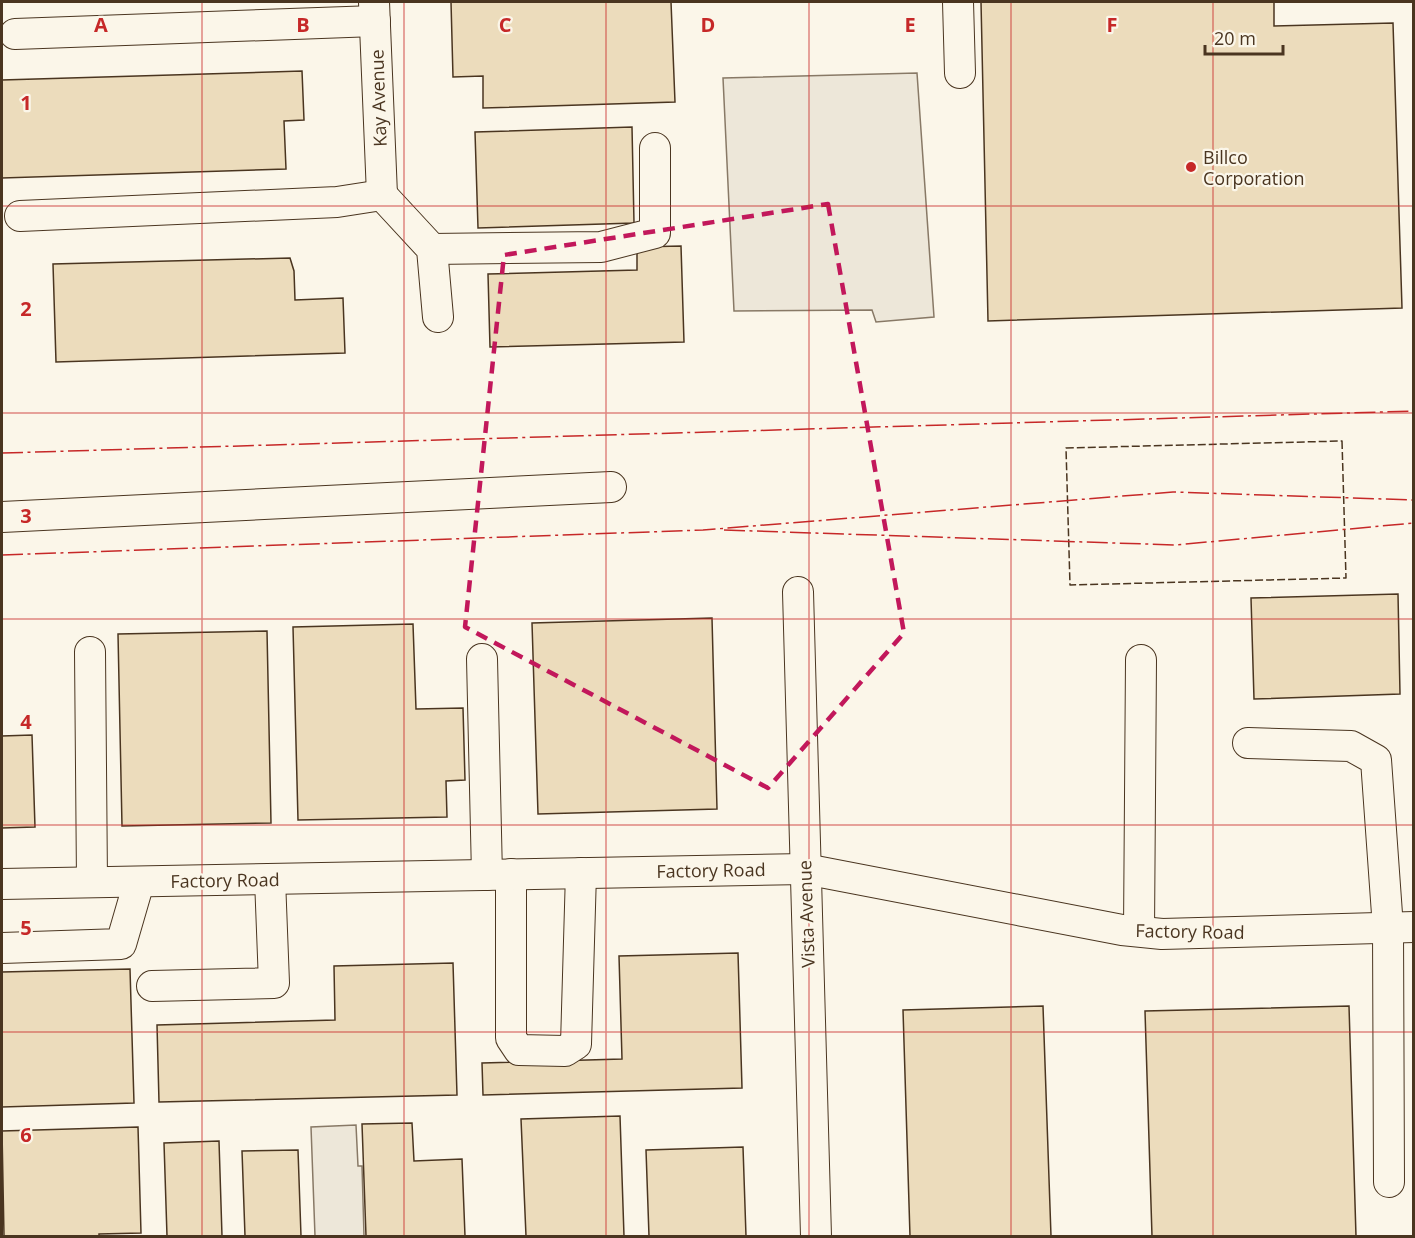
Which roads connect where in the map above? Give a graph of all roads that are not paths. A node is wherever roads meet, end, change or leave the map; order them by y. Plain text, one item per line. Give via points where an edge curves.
1 (958, 2) edge
2 (374, 11) edge
3 (15, 34) dead end
4 (960, 73) dead end
5 (655, 148) dead end
6 (382, 195) junction
7 (20, 216) dead end
8 (432, 249) junction
9 (438, 317) dead end
10 (611, 487) dead end
11 (2, 517) edge
12 (798, 592) dead end
13 (90, 652) dead end
14 (482, 658) dead end
15 (1141, 660) dead end
16 (1248, 743) dead end
17 (805, 868) junction
18 (581, 873) junction
19 (499, 874) junction
20 (270, 879) junction
21 (92, 882) junction
22 (139, 882) junction
23 (2, 884) edge
24 (1400, 928) edge
25 (1139, 931) junction
26 (2, 948) edge
27 (152, 986) dead end
28 (1389, 1182) dead end
29 (816, 1236) edge

1 - 4 street
2 - 3 street
2 - 6 street, Kay Avenue
5 - 8 street via 655,233 601,246
6 - 7 street via 337,202
6 - 8 street
8 - 9 street
10 - 11 street
12 - 17 street, Vista Avenue
13 - 21 street
14 - 19 street
15 - 25 street
16 - 24 street via 1351,746 1376,760
17 - 18 street, Factory Road
17 - 25 street, Factory Road
17 - 29 street, Vista Avenue
18 - 19 street, Factory Road
18 - 19 street via 576,1044 565,1051 519,1050 511,1038
19 - 20 street, Factory Road
20 - 22 street, Factory Road
20 - 27 street via 273,983
21 - 22 street, Factory Road
21 - 23 street, Factory Road
22 - 26 street via 121,944
24 - 25 street, Factory Road via 1162,934
24 - 28 street

